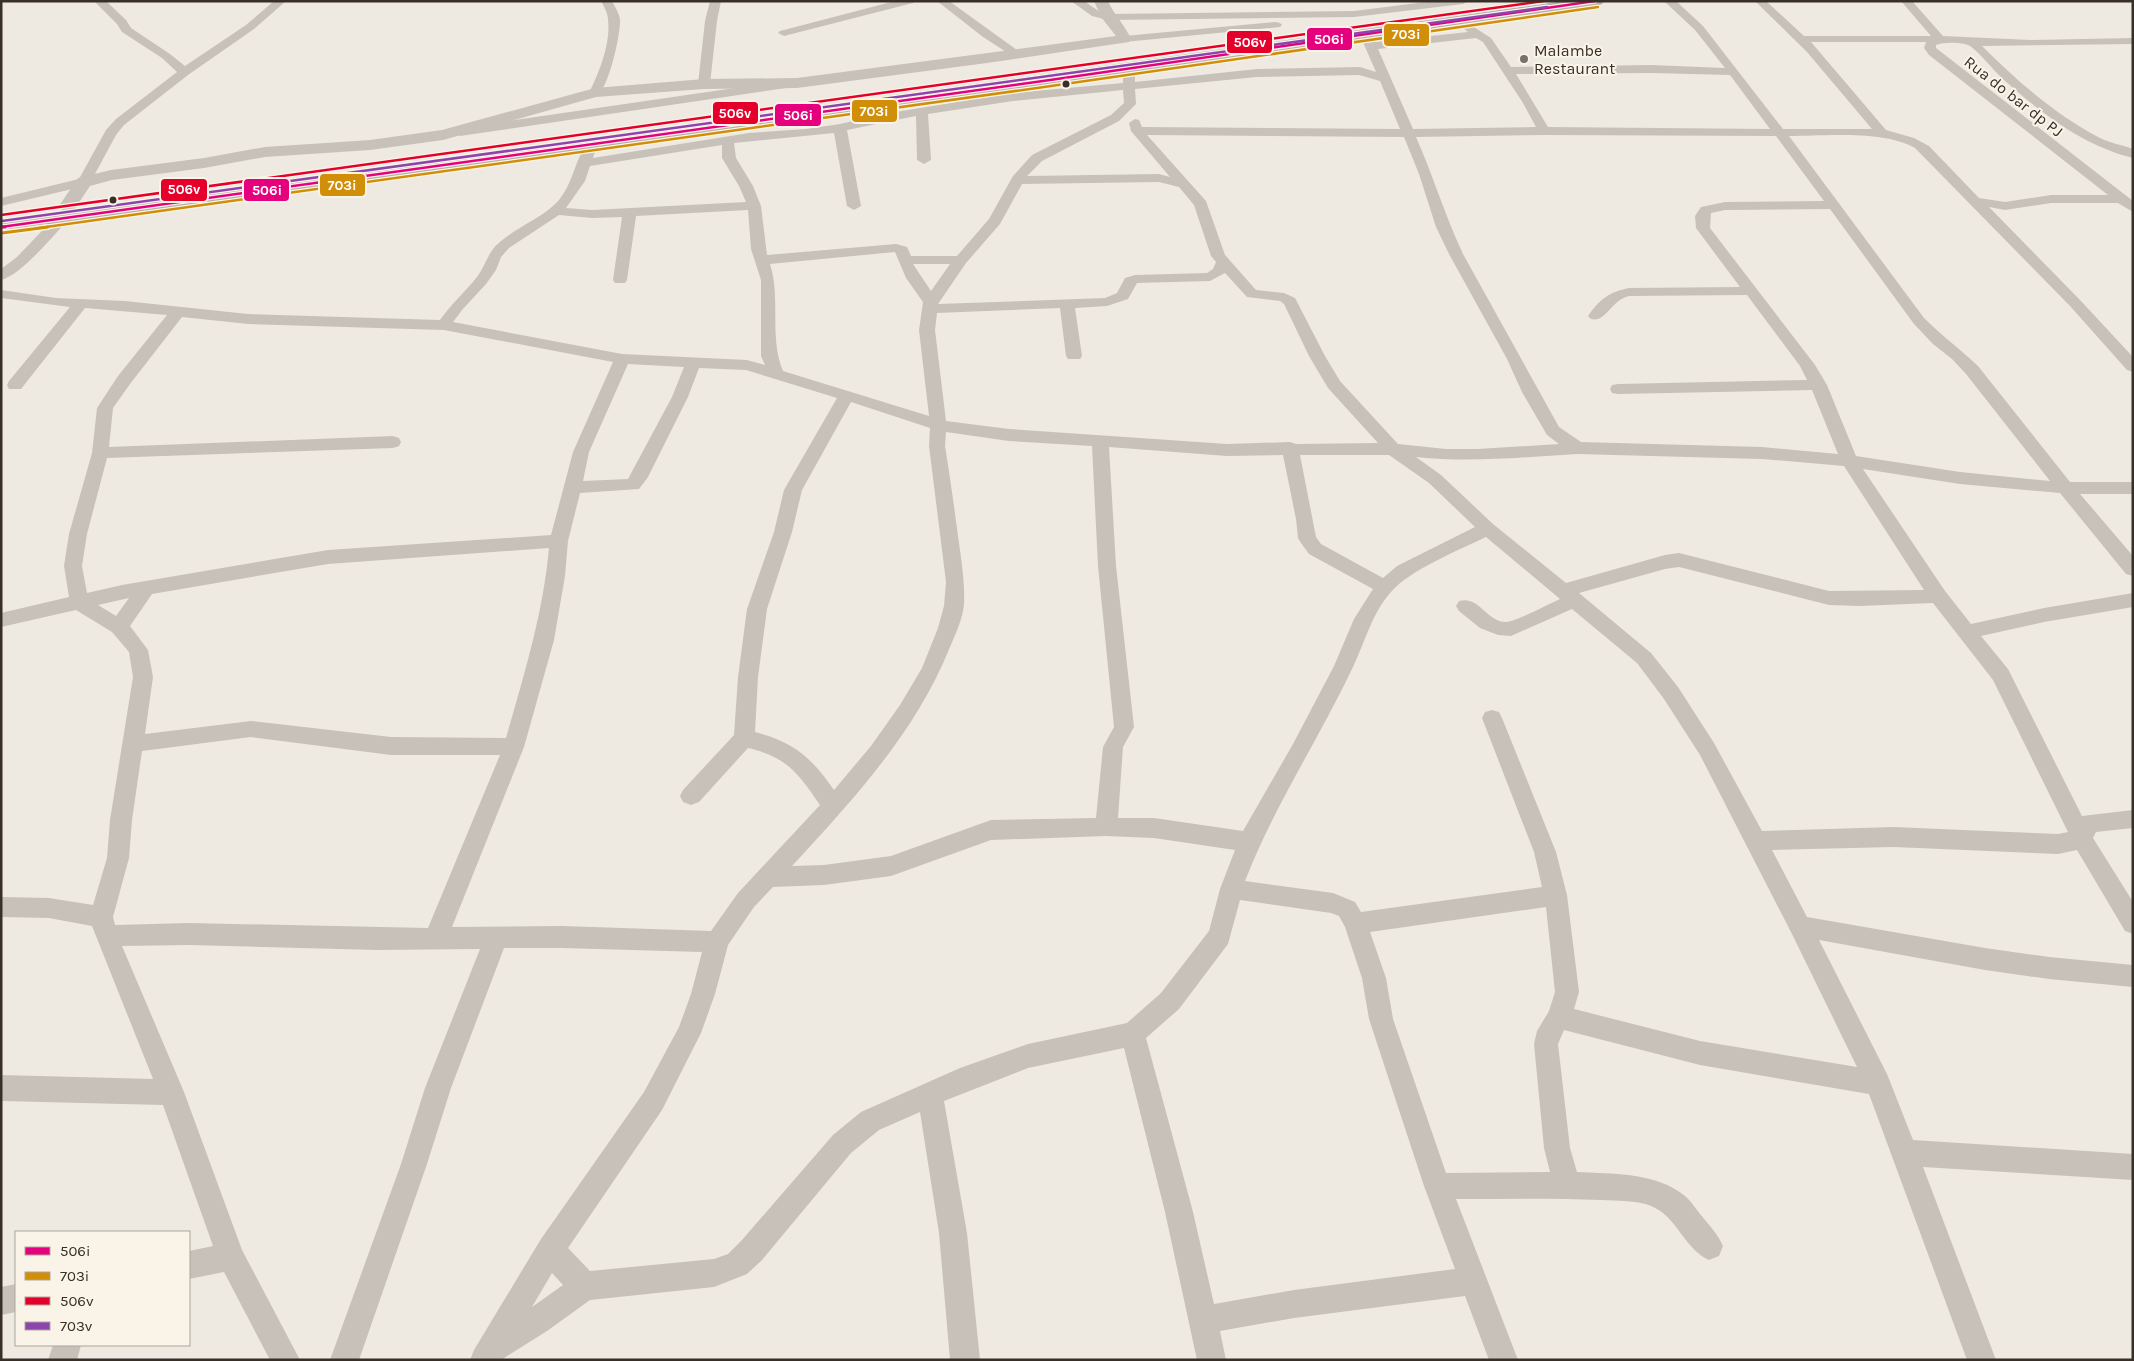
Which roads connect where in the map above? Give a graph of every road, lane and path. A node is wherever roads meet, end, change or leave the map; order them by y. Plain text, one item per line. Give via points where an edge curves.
1 (100, 1) edge
2 (281, 1) edge
3 (606, 1) edge
4 (716, 1) edge
5 (909, 1) edge
6 (942, 1) edge
7 (1076, 1) edge
8 (1101, 1) edge
9 (1351, 1) edge
10 (1463, 1) edge
11 (1546, 1) edge
12 (1597, 1) edge
13 (1760, 1) edge
14 (1906, 1) edge
15 (1677, 3) edge
16 (1339, 14) junction
17 (1354, 14) junction
18 (1108, 17) junction
19 (1460, 21) junction
20 (784, 33) dead end
21 (1480, 34) junction
22 (1369, 35) junction
23 (1124, 39) junction
24 (1800, 39) junction
25 (1940, 39) junction
26 (2133, 41) edge
27 (1972, 42) junction
28 (1018, 55) junction
29 (1376, 62) junction
30 (1130, 63) junction
31 (1360, 71) junction
32 (1506, 71) junction
33 (184, 72) junction
34 (1734, 72) junction
35 (1383, 78) junction
36 (797, 83) junction
37 (704, 84) junction
38 (1129, 86) junction
39 (595, 94) junction
40 (2039, 103) junction
41 (1130, 104) junction
42 (1999, 104) junction
43 (922, 112) junction
44 (840, 128) junction
45 (1137, 130) junction
46 (1544, 132) junction
47 (1407, 133) junction
48 (1781, 133) junction
49 (1882, 133) junction
50 (450, 134) junction
51 (728, 142) junction
52 (592, 143) junction
53 (441, 154) junction
54 (2133, 154) edge
55 (924, 160) dead end
56 (585, 163) junction
57 (1018, 180) junction
58 (84, 182) junction
59 (1184, 184) junction
60 (2126, 199) edge
61 (1, 202) edge
62 (1975, 202) junction
63 (1834, 205) junction
64 (754, 206) junction
65 (854, 206) dead end
66 (2005, 206) junction
67 (2133, 208) edge
68 (556, 211) junction
69 (65, 212) junction
70 (630, 212) junction
71 (1, 215) edge
72 (1991, 216) junction
73 (1, 227) edge
74 (762, 260) junction
75 (904, 260) junction
76 (961, 260) junction
77 (1223, 262) junction
78 (1, 276) edge
79 (1236, 277) junction
80 (1210, 278) junction
81 (620, 280) dead end
82 (1750, 291) junction
83 (1, 294) edge
84 (80, 303) junction
85 (1067, 304) junction
86 (930, 305) junction
87 (178, 312) junction
88 (1596, 316) dead end
89 (444, 325) junction
90 (769, 356) junction
91 (1074, 356) dead end
92 (622, 359) junction
93 (693, 363) junction
94 (748, 365) junction
95 (2133, 367) edge
96 (776, 373) junction
97 (15, 385) dead end
98 (1819, 385) junction
99 (1618, 388) dead end
100 (846, 396) junction
101 (938, 425) junction
102 (977, 430) junction
103 (1554, 431) junction
104 (393, 442) dead end
105 (1100, 442) junction
106 (937, 446) junction
107 (1290, 448) junction
108 (1577, 448) junction
109 (1393, 449) junction
110 (1545, 451) junction
111 (100, 453) junction
112 (1446, 455) junction
113 (1849, 461) junction
114 (1435, 479) junction
115 (572, 487) junction
116 (2065, 488) junction
117 (2133, 488) edge
118 (1487, 528) junction
119 (559, 541) junction
120 (2133, 568) edge
121 (1384, 587) junction
122 (145, 589) junction
123 (1568, 596) junction
124 (1938, 596) junction
125 (2133, 600) edge
126 (79, 602) junction
127 (1466, 606) dead end
128 (1, 620) edge
129 (119, 627) junction
130 (1968, 632) junction
131 (1492, 718) dead end
132 (744, 738) junction
133 (133, 744) junction
134 (514, 747) junction
135 (691, 796) dead end
136 (833, 806) junction
137 (2133, 819) edge
138 (1106, 827) junction
139 (2082, 839) junction
140 (1755, 841) junction
141 (1249, 842) junction
142 (768, 877) junction
143 (1231, 890) junction
144 (1556, 895) junction
145 (1, 907) edge
146 (1355, 923) junction
147 (2133, 923) edge
148 (104, 926) junction
149 (1800, 926) junction
150 (436, 937) junction
151 (496, 938) junction
152 (717, 942) junction
153 (2133, 976) edge
154 (1559, 1017) junction
155 (1133, 1034) junction
156 (1878, 1083) junction
157 (1, 1088) edge
158 (171, 1092) junction
159 (930, 1095) junction
160 (1904, 1153) junction
161 (2133, 1168) edge
162 (1566, 1185) junction
163 (1437, 1186) junction
164 (1709, 1246) dead end
165 (550, 1249) junction
166 (231, 1256) junction
167 (190, 1265) edge
168 (1473, 1281) junction
169 (585, 1286) junction
170 (15, 1298) edge
171 (1, 1301) edge
172 (1204, 1320) junction
173 (67, 1346) edge
174 (487, 1355) edge
175 (62, 1360) edge
176 (286, 1360) edge
177 (344, 1360) edge
178 (965, 1360) edge
179 (1212, 1360) edge
180 (1504, 1360) edge
181 (1982, 1360) edge

1 - 33 street via 126,30
2 - 33 street via 250,27
3 - 39 street via 614,16 614,31
4 - 37 street
5 - 20 street
6 - 28 street
7 - 18 street via 1096,14
8 - 18 street
9 - 17 street
10 - 17 street
11 - 22 main road
12 - 19 main road
13 - 24 street
14 - 25 street
15 - 34 street
16 - 17 street
16 - 18 street
16 - 23 street via 1268,26
17 - 22 street
18 - 23 street
19 - 21 street
19 - 22 main road
21 - 22 street
21 - 32 street
22 - 29 street
22 - 30 main road
23 - 28 street
23 - 30 street
24 - 25 street
24 - 49 street
25 - 27 street
25 - 42 street, Rua do bar dp PJ via 1931,43 1933,53
26 - 27 street
27 - 40 street via 2005,76
28 - 36 street
29 - 31 street
29 - 35 street
30 - 38 street
30 - 52 main road
30 - 53 main road
31 - 35 street
31 - 38 street via 1240,73
32 - 34 street via 1641,69
32 - 46 street
33 - 58 street via 110,133
34 - 48 street
35 - 47 street
36 - 37 street
36 - 50 street
37 - 39 street
38 - 41 street
38 - 43 street via 1013,97
39 - 50 street
40 - 42 street
40 - 54 street via 2097,141
41 - 45 street
41 - 57 street via 1115,118 1037,158
42 - 60 street, Rua do bar dp PJ
43 - 44 street
43 - 55 street
44 - 51 street
44 - 65 street
45 - 47 street
45 - 59 street
46 - 47 street
46 - 48 street
47 - 103 street via 1456,254
48 - 49 street
48 - 63 street
49 - 62 street via 1912,140
50 - 53 street
50 - 58 street via 370,146 265,152
51 - 56 street
51 - 64 street via 729,158
52 - 56 street
52 - 69 main road
53 - 69 main road
56 - 68 street via 578,181
57 - 59 street via 1159,178
57 - 76 street via 995,221
58 - 61 street
58 - 69 street
59 - 77 street via 1201,204 1212,242
60 - 66 street via 2051,199
60 - 67 street, Rua do bar dp PJ
62 - 66 street
62 - 72 street
63 - 82 street via 1725,206 1703,212 1700,216 1703,228
63 - 116 street via 1919,321 1972,370
64 - 70 street
64 - 74 street
66 - 72 street
68 - 70 street via 592,214
68 - 89 street via 504,245 494,256 481,281
69 - 71 main road
69 - 73 main road
69 - 78 street via 22,260
70 - 81 street
72 - 95 street
74 - 75 street via 896,248 902,250
74 - 90 street via 768,280
75 - 76 street
75 - 86 street
76 - 86 street
77 - 79 street
77 - 80 street via 1219,271
79 - 80 street
79 - 109 street via 1252,294 1284,297 1290,301 1334,384
80 - 85 street via 1135,279 1130,281 1118,300
82 - 88 street via 1616,294
82 - 98 street via 1807,364
83 - 84 street
84 - 87 street
84 - 97 street
85 - 86 street
85 - 91 street
86 - 101 street via 927,330
87 - 89 street via 283,321
87 - 111 street via 109,400 105,408
89 - 92 street
90 - 94 street
90 - 96 street
92 - 93 street
92 - 115 street via 581,452
93 - 94 street
93 - 115 street via 675,406 633,485
94 - 96 street
96 - 100 street
98 - 99 street
98 - 113 street
100 - 101 street
100 - 132 street via 793,490 784,532 757,609
101 - 102 street
101 - 106 street
102 - 105 street
102 - 106 street
103 - 108 street
103 - 110 street
104 - 111 street
105 - 107 street via 1218,450
105 - 138 street via 1107,566 1124,727 1113,748
106 - 136 street via 954,582 954,606 948,628 931,670 907,711
107 - 109 street
107 - 121 street via 1306,538 1316,549
108 - 110 street
108 - 113 street via 1762,453
109 - 112 street
109 - 114 street
110 - 112 street
111 - 126 street via 74,558
112 - 114 street
113 - 116 street via 1960,478
113 - 124 street
114 - 118 street
115 - 119 street
116 - 117 street
116 - 120 street
118 - 121 street via 1404,571
118 - 123 street
119 - 122 street via 328,557
119 - 134 street via 544,640
121 - 141 street via 1364,619 1344,666
122 - 126 street
122 - 129 street
123 - 124 street via 1679,560 1829,598
123 - 127 street via 1511,629 1500,630 1491,626
123 - 140 street via 1644,658 1671,693 1707,749
124 - 130 street
125 - 130 street
126 - 128 street
126 - 129 street
129 - 133 street via 138,650 143,677
130 - 139 street via 2001,674
131 - 144 street via 1545,852
132 - 135 street
132 - 136 street via 770,744 789,753 807,770
133 - 134 street via 251,730 392,746
133 - 148 street via 118,858
134 - 150 street
136 - 142 street
137 - 139 street via 2088,823
138 - 141 street via 1154,828
138 - 142 street via 991,830 891,866 824,875
139 - 140 street via 2058,844 1894,837
139 - 147 street
140 - 149 street
141 - 143 street
142 - 152 street via 740,908
143 - 146 street via 1333,903 1347,909
143 - 155 street via 1220,936 1170,1001
144 - 146 street
144 - 154 street via 1567,992
145 - 148 street via 49,908
146 - 163 street via 1374,978 1381,1019
148 - 150 street via 171,934
148 - 158 street
149 - 153 street via 2049,968
149 - 156 street
150 - 151 street
151 - 152 street
151 - 177 street via 438,1088
152 - 165 street via 689,1033 653,1101
154 - 156 street via 1700,1053
154 - 162 street via 1549,1030 1546,1044 1557,1148
155 - 159 street via 1028,1056
155 - 172 street
156 - 160 street
157 - 158 street
158 - 166 street
159 - 169 street via 870,1121 842,1144 737,1264 714,1274
159 - 178 street via 953,1232
160 - 161 street
160 - 181 street
162 - 163 street
162 - 164 street via 1655,1194 1676,1206
163 - 168 street
165 - 169 street
165 - 174 street
166 - 167 street
166 - 176 street
168 - 172 street via 1294,1304
168 - 180 street
169 - 174 street
170 - 171 street
172 - 179 street
173 - 175 street

